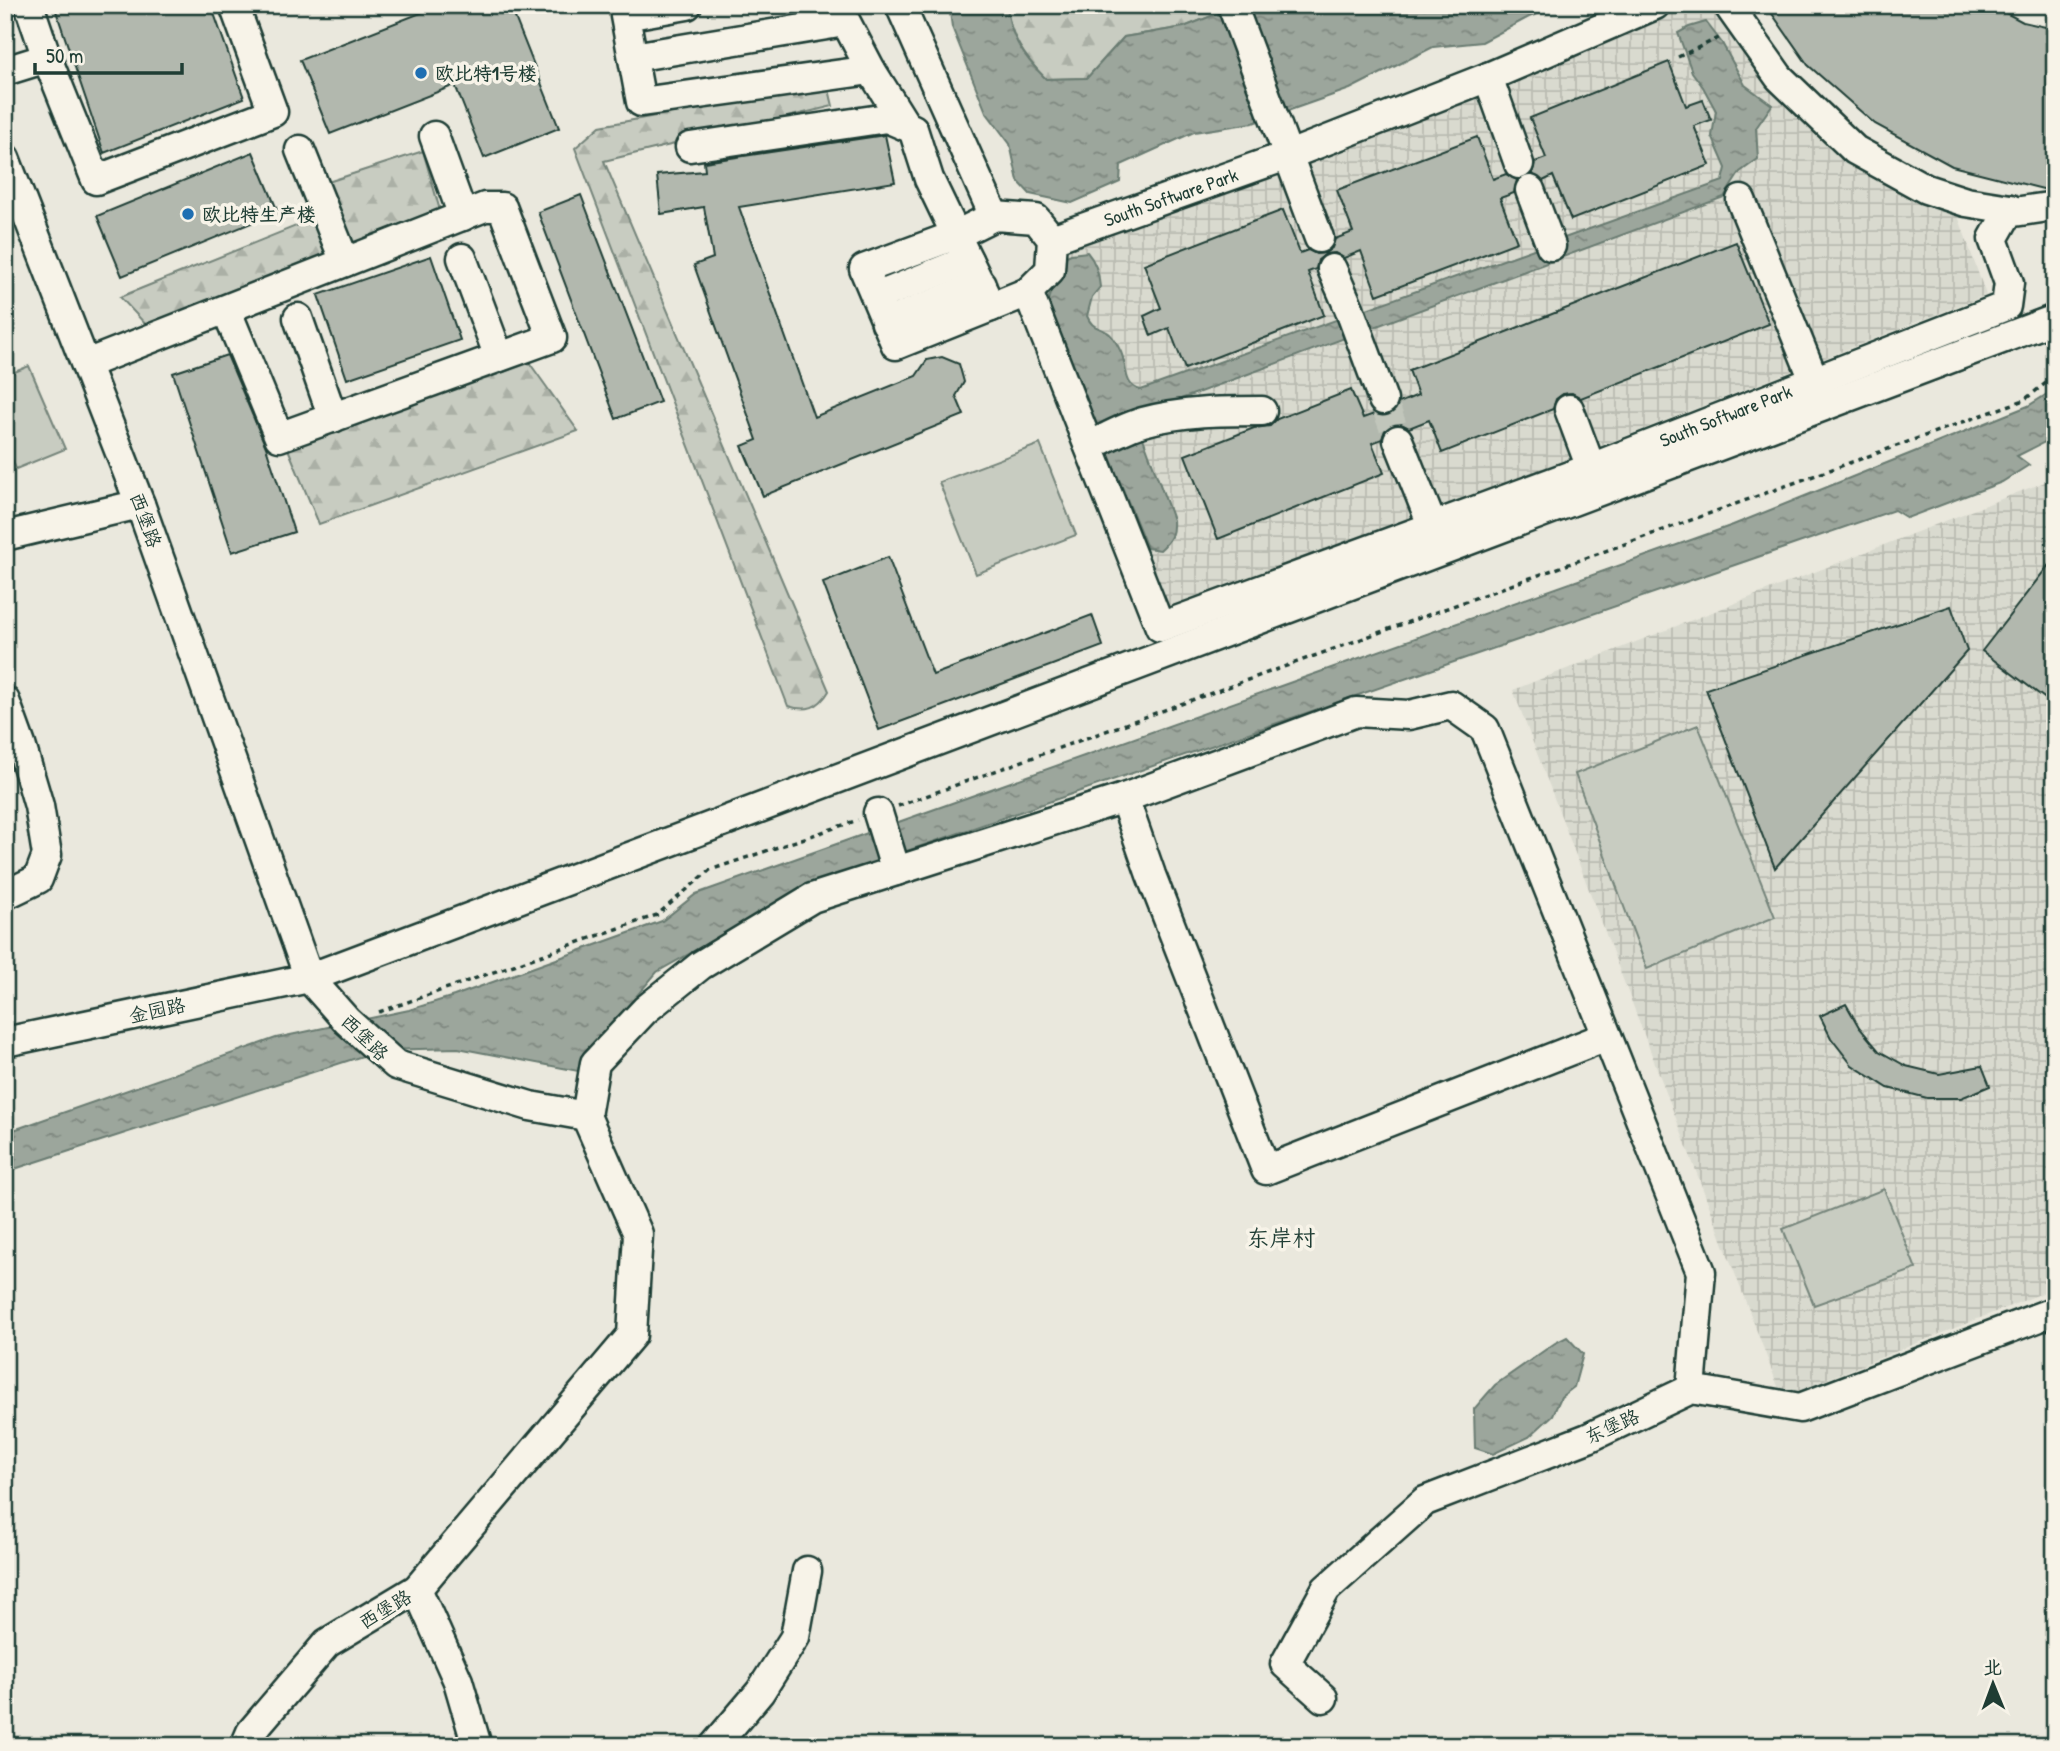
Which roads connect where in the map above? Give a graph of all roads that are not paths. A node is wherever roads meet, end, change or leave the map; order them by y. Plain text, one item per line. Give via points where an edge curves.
1 (29, 5) edge
2 (242, 5) edge
3 (687, 5) edge
4 (900, 5) edge
5 (1232, 5) edge
6 (1654, 5) edge
7 (1728, 5) edge
8 (841, 14) edge
9 (633, 57) junction
10 (47, 58) junction
11 (871, 70) junction
12 (5, 71) edge
13 (1488, 76) junction
14 (906, 126) junction
15 (434, 135) dead end
16 (690, 147) dead end
17 (300, 150) dead end
18 (1289, 155) junction
19 (5, 158) edge
20 (1519, 164) dead end
21 (1530, 190) dead end
22 (1741, 200) dead end
23 (1966, 202) junction
24 (2055, 206) edge
25 (2010, 209) junction
26 (463, 216) junction
27 (994, 216) junction
28 (1319, 238) dead end
29 (1052, 239) junction
30 (1551, 246) dead end
31 (962, 248) junction
32 (462, 258) dead end
33 (345, 262) junction
34 (1332, 270) dead end
35 (1028, 292) junction
36 (986, 295) junction
37 (226, 309) junction
38 (1993, 311) junction
39 (298, 318) dead end
40 (2055, 319) edge
41 (499, 357) junction
42 (86, 364) junction
43 (1814, 380) junction
44 (1383, 400) tunnel mouth
45 (1569, 409) dead end
46 (1262, 411) dead end
47 (333, 418) junction
48 (1398, 440) tunnel mouth
49 (1093, 444) junction
50 (1591, 468) junction
51 (140, 503) junction
52 (1432, 525) junction
53 (5, 536) edge
54 (5, 701) edge
55 (1125, 798) junction
56 (878, 813) road end
57 (896, 871) junction
58 (5, 895) edge
59 (309, 978) junction
60 (1607, 1035) junction
61 (5, 1042) edge
62 (586, 1116) junction
63 (2055, 1311) edge
64 (1692, 1390) junction
65 (807, 1571) dead end
66 (417, 1589) junction
67 (1323, 1698) dead end
68 (245, 1746) edge
69 (477, 1746) edge
70 (714, 1746) edge

1 - 10 street
2 - 10 street via 235,8 273,112 96,180
3 - 9 street via 625,16
4 - 27 street
5 - 18 street
6 - 13 street, South Software Park
7 - 23 street via 1779,77 1856,150 1926,189
8 - 9 street
8 - 11 street
9 - 11 street via 640,102
10 - 12 street
11 - 14 street
13 - 18 street, South Software Park
13 - 20 street
14 - 16 street via 887,118
14 - 31 street via 913,130 929,179
15 - 26 street
17 - 33 street
18 - 28 street
18 - 29 street, South Software Park
19 - 42 street, 西堡路
21 - 30 street
22 - 43 street
23 - 25 street
23 - 38 street via 1999,285
24 - 25 street
25 - 38 street via 1993,239 2009,283 2006,306
26 - 33 street
26 - 41 street via 485,207 502,207 552,338
27 - 29 street via 1036,219
27 - 31 street
29 - 35 street via 1050,270
31 - 36 street
31 - 36 street via 864,269 886,323
32 - 41 street
33 - 37 street
34 - 44 street
35 - 36 street
35 - 49 street
37 - 42 street
37 - 47 street via 279,438
38 - 43 street, South Software Park
39 - 47 street
40 - 59 street, 金园路
41 - 47 street
42 - 51 street, 西堡路
43 - 50 street, South Software Park
45 - 50 street
46 - 49 street via 1205,412 1141,422
48 - 52 street
49 - 52 street, South Software Park via 1160,627
50 - 52 street, South Software Park
51 - 53 street
51 - 59 street, 西堡路
54 - 58 street via 39,807 47,855 38,879
55 - 57 street
55 - 60 street via 1356,712 1409,715 1451,705 1485,729
55 - 60 street via 1266,1170
56 - 57 street
57 - 62 street via 812,898 701,965 645,1010 594,1063
59 - 61 street, 金园路
59 - 62 street, 西堡路 via 391,1063 530,1106
60 - 64 street via 1701,1272
62 - 66 street, 西堡路 via 638,1234 632,1335
63 - 64 street via 1800,1408
64 - 67 street, 东堡路 via 1588,1438 1425,1501 1326,1589 1284,1664
65 - 70 street via 795,1637 760,1692
66 - 68 street, 西堡路 via 327,1643 251,1732
66 - 69 street via 458,1681

